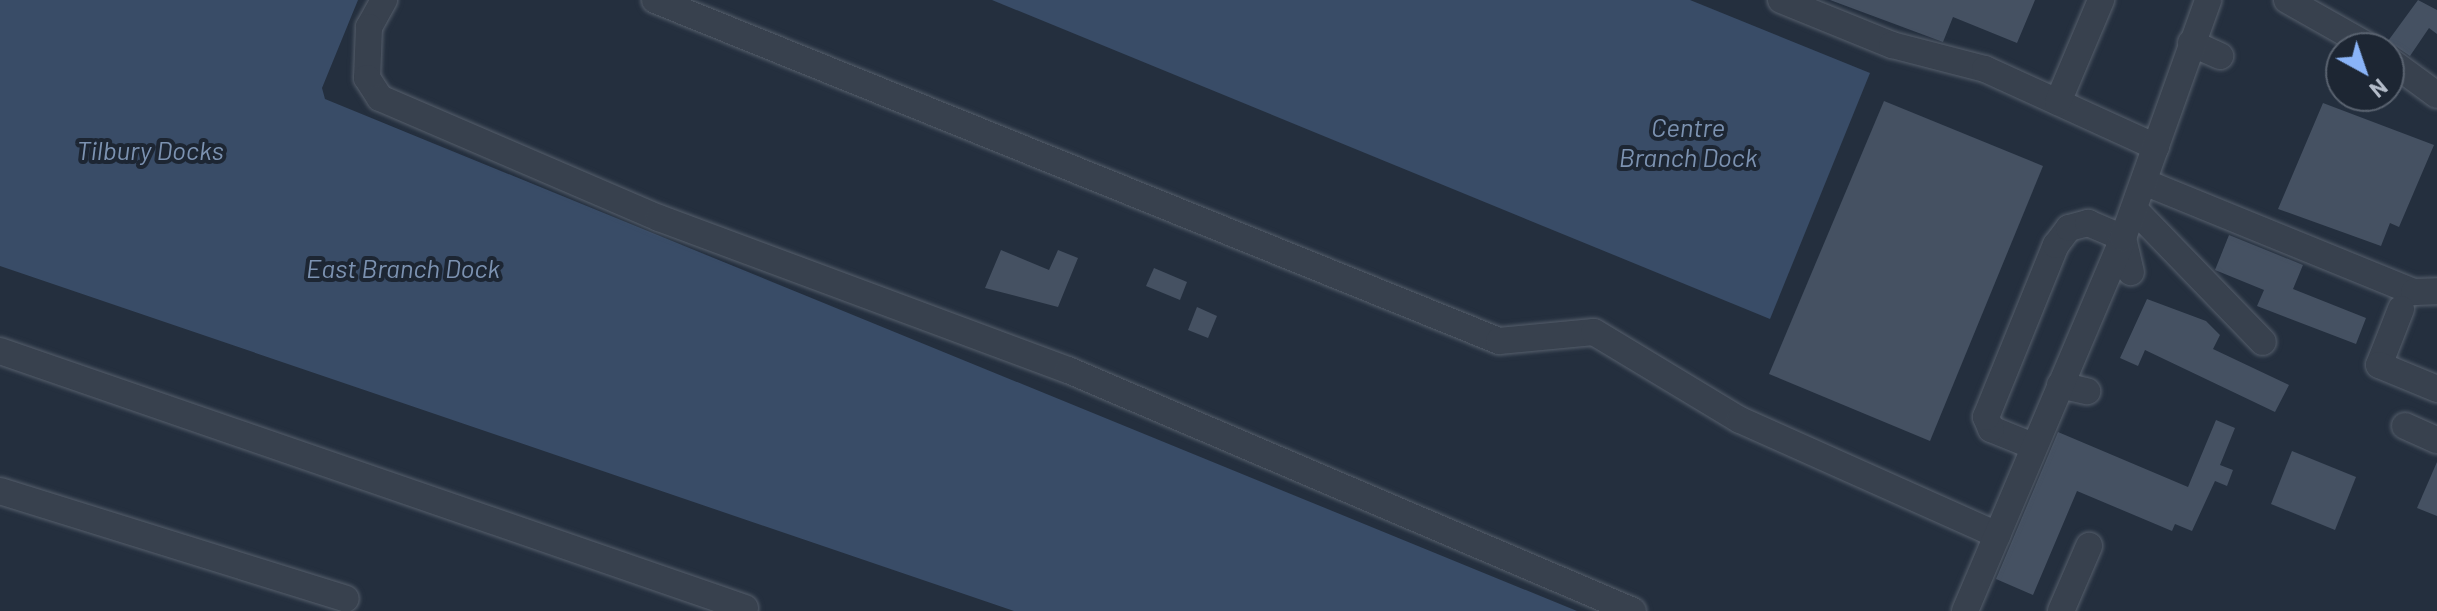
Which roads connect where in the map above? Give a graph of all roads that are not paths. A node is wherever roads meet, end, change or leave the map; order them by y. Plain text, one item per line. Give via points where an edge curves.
1 (384, 0) edge
2 (655, 0) edge
3 (1781, 0) edge
4 (2101, 0) edge
5 (2208, 0) edge
6 (2287, 0) edge
7 (2344, 32) edge
8 (2191, 43) junction
9 (2220, 56) dead end
10 (2405, 68) edge
11 (2430, 80) edge
12 (2058, 102) junction
13 (2167, 141) junction
14 (2144, 182) junction
15 (2134, 209) junction
16 (2123, 238) junction
17 (2131, 272) dead end
18 (2437, 291) edge
19 (2401, 309) dead end
20 (2263, 342) dead end
21 (2100, 343) dead end
22 (0, 351) edge
23 (2072, 357) junction
24 (2060, 385) junction
25 (2437, 389) edge
26 (2087, 391) dead end
27 (2405, 426) dead end
28 (2437, 440) edge
29 (2033, 446) junction
30 (0, 491) edge
31 (1997, 535) junction
32 (2089, 546) dead end
33 (346, 599) dead end
34 (745, 608) dead end
35 (1970, 610) edge
36 (1633, 611) edge
37 (2061, 611) edge

1 - 36 street via 369,27 367,78 380,98 659,218 1068,370
2 - 31 street via 1499,341 1594,332 1740,420
3 - 12 street via 1892,45 1985,69
4 - 12 street
5 - 8 street
6 - 7 street
8 - 9 street
8 - 13 street
10 - 11 street
12 - 13 street
13 - 14 street
14 - 15 street
14 - 18 street via 2414,292
15 - 16 street
15 - 20 street
16 - 17 street
16 - 23 street
16 - 29 street via 2078,223 2050,259 1986,417 1991,429
19 - 25 street via 2379,365
21 - 23 street
22 - 34 street
23 - 24 street
24 - 26 street
24 - 29 street
27 - 28 street
29 - 31 street
30 - 33 street
31 - 35 street
32 - 37 street

